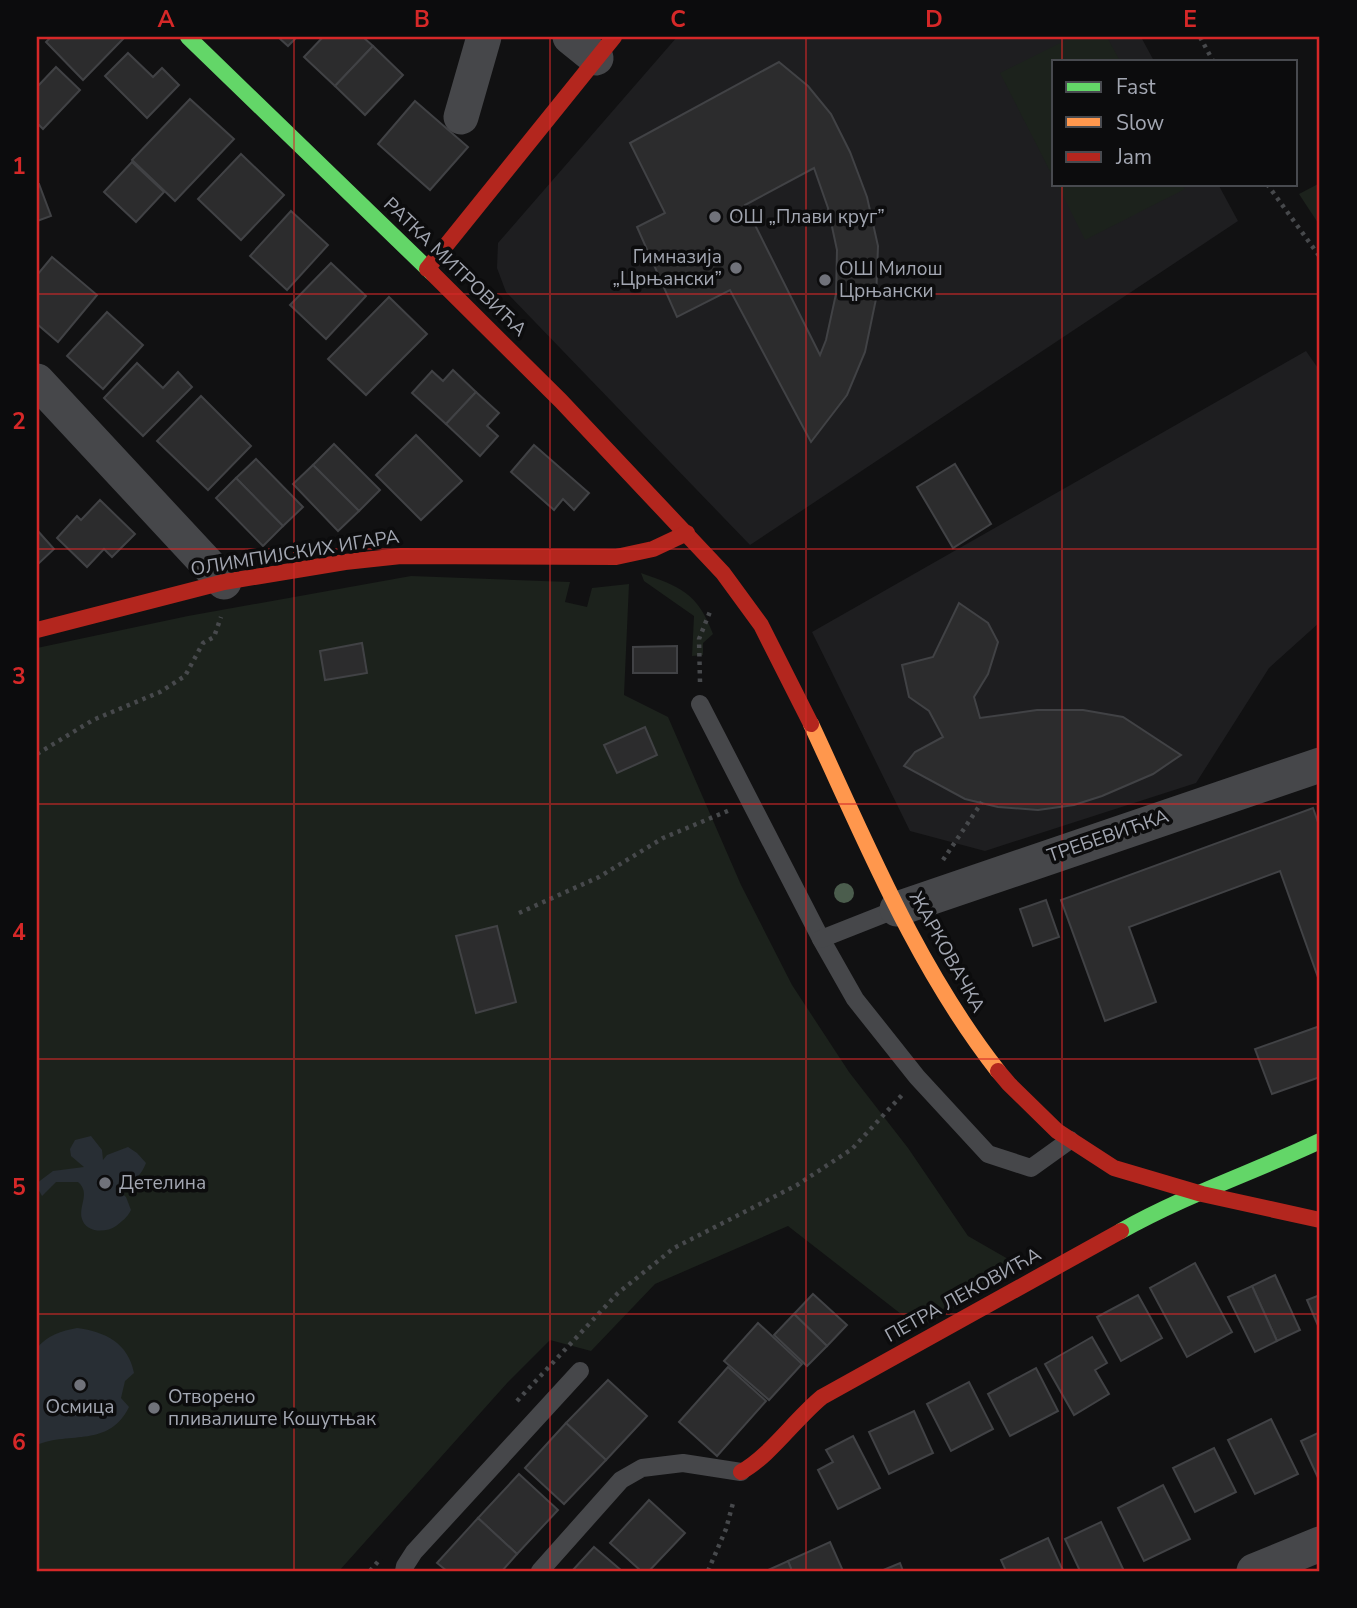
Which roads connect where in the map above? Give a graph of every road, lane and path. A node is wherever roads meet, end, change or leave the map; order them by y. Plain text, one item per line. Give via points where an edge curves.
1 (188, 37) edge
2 (484, 37) edge
3 (1200, 37) edge
4 (593, 44) edge
5 (1212, 60) edge
6 (461, 117) dead end
7 (1267, 186) edge
8 (1320, 257) edge
9 (427, 269) junction
10 (37, 380) edge
11 (687, 533) junction
12 (224, 582) junction
13 (712, 605) dead end
14 (37, 630) edge
15 (700, 704) joint
16 (37, 754) edge
17 (1320, 765) edge
18 (750, 801) junction
19 (982, 803) dead end
20 (942, 861) dead end
21 (897, 909) junction
22 (519, 914) dead end
23 (821, 939) junction
24 (917, 1077) junction
25 (1070, 1140) junction
26 (1320, 1141) edge
27 (1196, 1193) junction
28 (1320, 1220) edge
29 (580, 1371) dead end
30 (514, 1404) dead end
31 (741, 1472) junction
32 (1320, 1544) edge
33 (386, 1552) dead end
34 (370, 1571) edge
35 (404, 1571) edge
36 (540, 1571) edge
37 (708, 1571) edge
38 (1254, 1571) edge

1 - 9 street, РАТКА МИТРОВИЋА
2 - 6 street
3 - 5 path
4 - 9 street
7 - 8 path
9 - 11 street, РАТКА МИТРОВИЋА
10 - 12 street
11 - 12 street, ОЛИМПИЈСКИХ ИГАРА via 653,549 626,555 401,556
11 - 21 street, ЖАРКОВАЧКА via 767,632
12 - 14 street, ОЛИМПИЈСКИХ ИГАРА
12 - 16 path via 224,610 214,637 203,643 185,676 160,692 93,720
13 - 15 path via 699,639
15 - 18 lane
17 - 21 street, ТРЕБЕВИЋКА
18 - 22 path via 663,838 599,877
18 - 23 lane
19 - 20 path
21 - 23 lane
21 - 25 street, ЖАРКОВАЧКА via 949,1005 977,1046 1029,1107
23 - 24 lane via 855,999
24 - 25 lane via 988,1154 1031,1168
24 - 30 path via 852,1149 797,1185 674,1248 618,1293
25 - 27 street, ЖАРКОВАЧКА via 1114,1167
26 - 27 street, ПЕТРА ЛЕКОВИЋА
27 - 28 street, ЖАРКОВАЧКА
27 - 31 street, ПЕТРА ЛЕКОВИЋА via 822,1397
29 - 35 lane via 414,1552
31 - 36 lane via 683,1464 642,1468 621,1480
31 - 37 path via 726,1529
32 - 38 street
33 - 34 path

